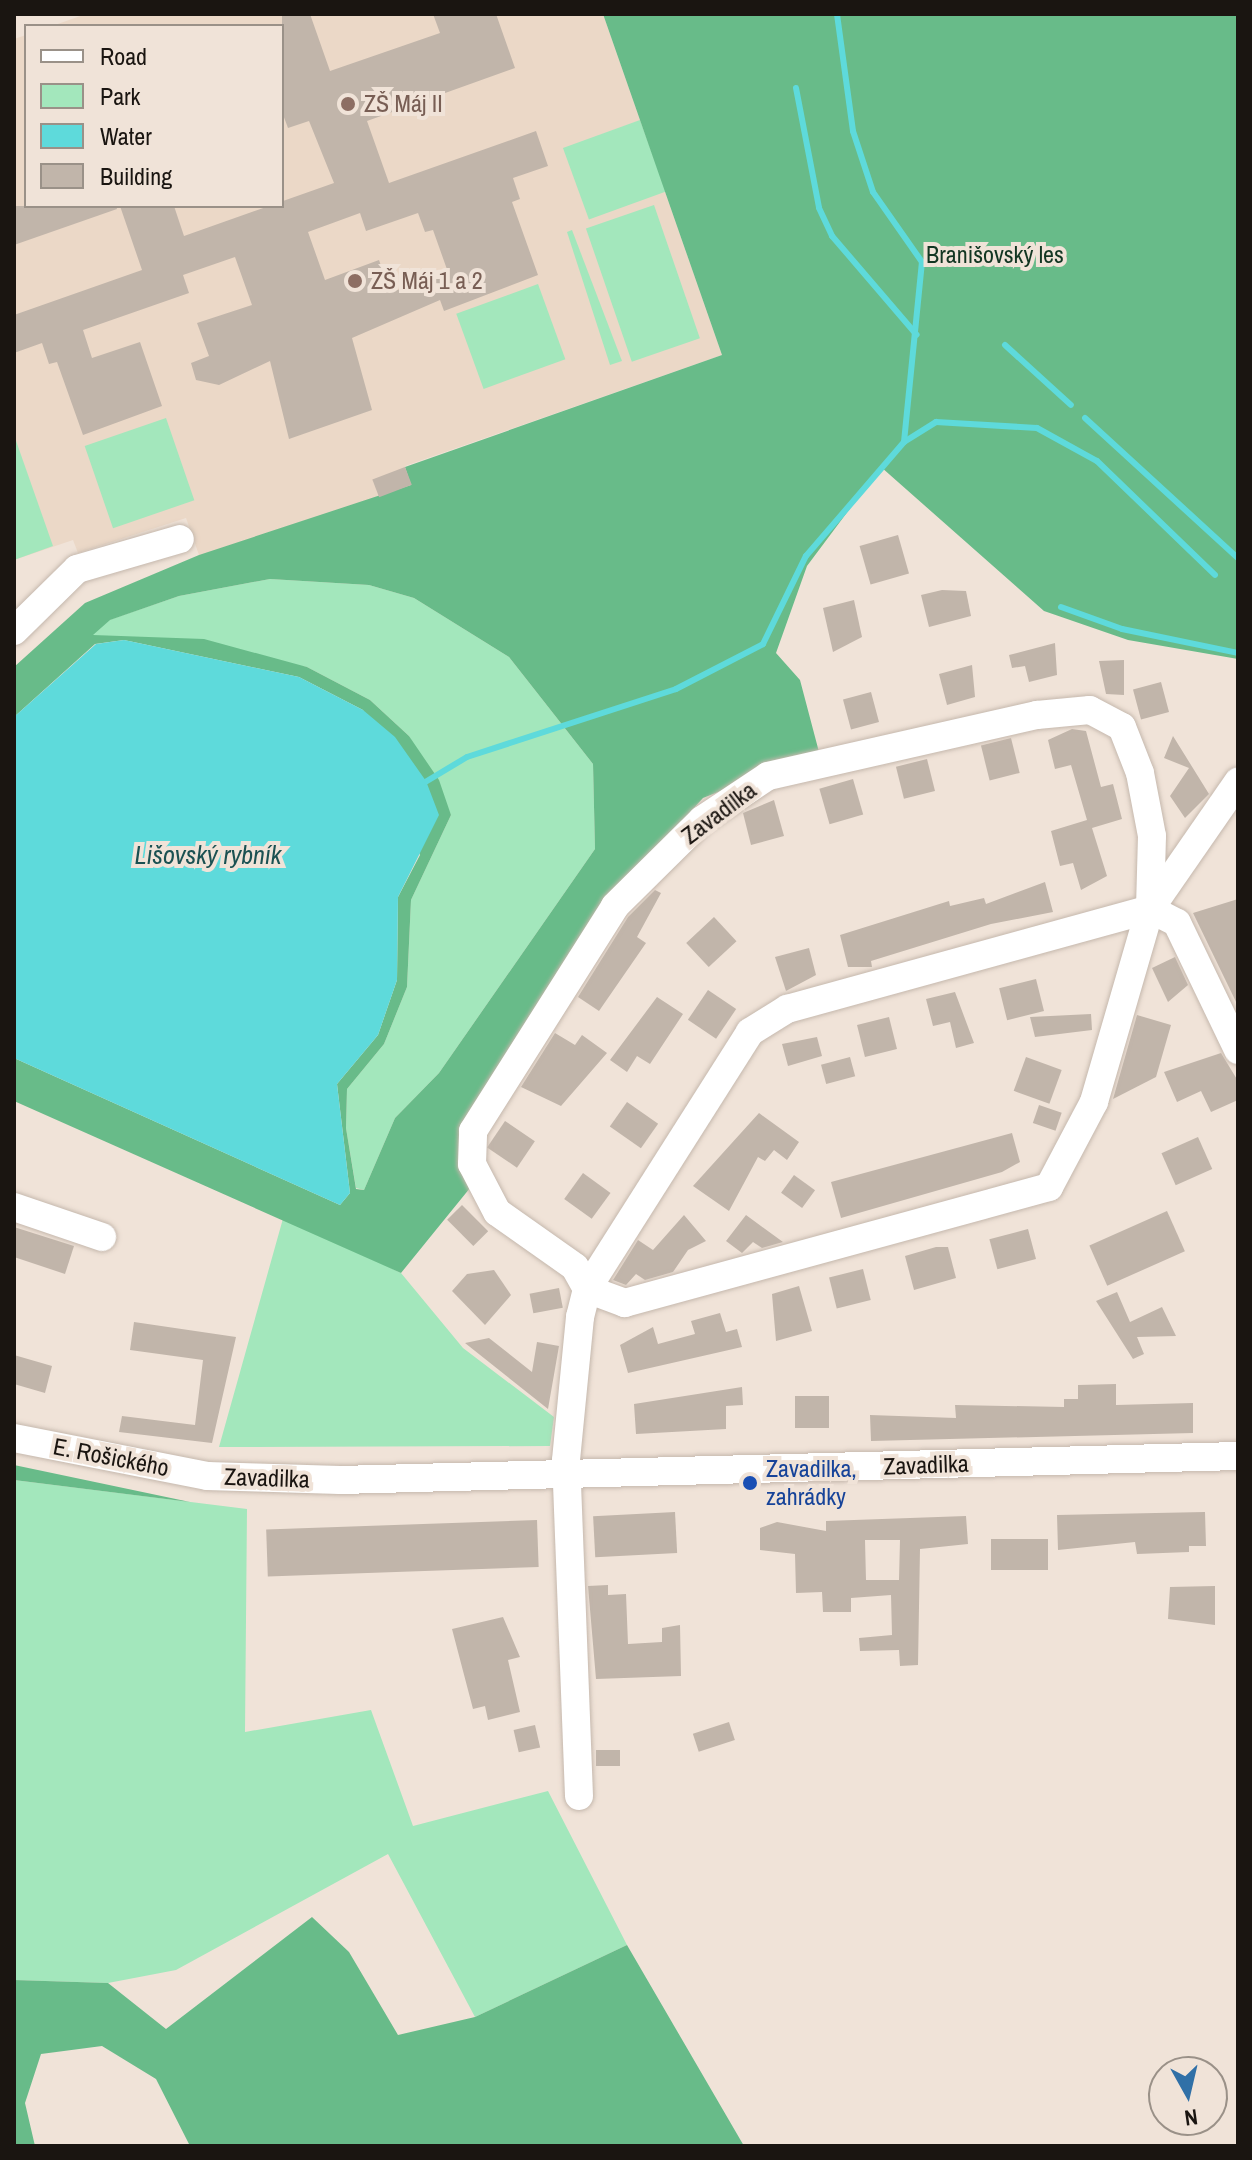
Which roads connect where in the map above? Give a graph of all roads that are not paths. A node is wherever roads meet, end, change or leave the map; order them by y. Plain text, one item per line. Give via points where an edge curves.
1 (180, 539) dead end
2 (14, 631) edge
3 (1238, 782) edge
4 (1150, 909) junction
5 (1238, 1050) edge
6 (14, 1207) edge
7 (102, 1237) dead end
8 (587, 1289) junction
9 (14, 1438) edge
10 (1238, 1456) edge
11 (207, 1476) joint
12 (566, 1476) junction
13 (579, 1796) dead end

1 - 2 street via 77,569
3 - 4 street, Zavadilka
4 - 5 street via 1177,923
4 - 8 street via 766,1019 750,1032
4 - 8 street, Zavadilka via 1099,1089 1049,1187 625,1303
4 - 8 street, Zavadilka via 1152,836 1140,773 1122,727 1090,710 1037,715 768,776 702,820 615,906 473,1131 472,1164 497,1212 575,1267
6 - 7 street
8 - 12 street
9 - 11 street, E. Rošického
10 - 12 street, Zavadilka
11 - 12 street, Zavadilka
12 - 13 street

